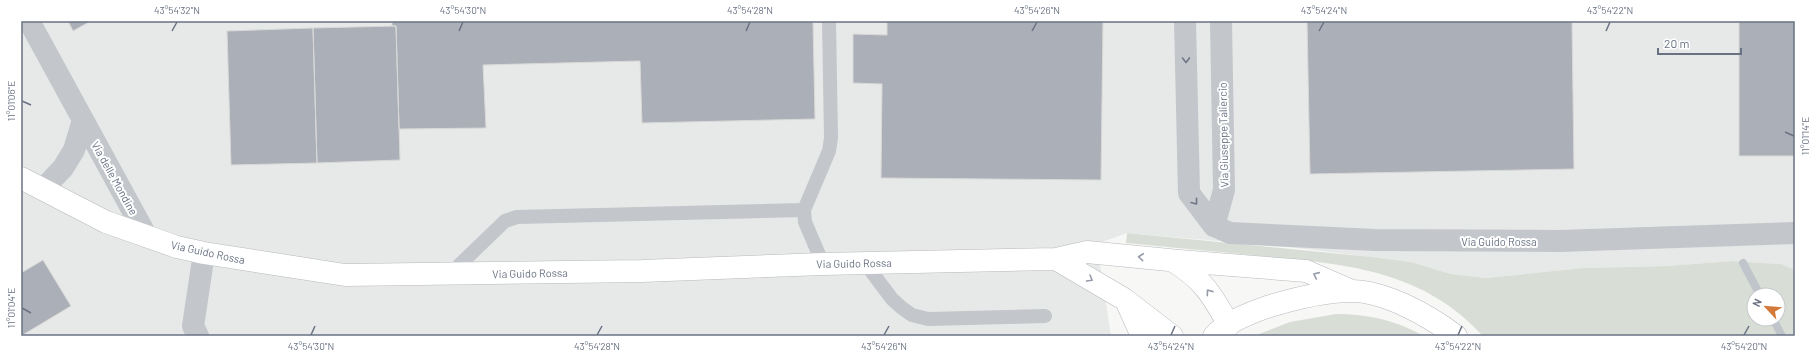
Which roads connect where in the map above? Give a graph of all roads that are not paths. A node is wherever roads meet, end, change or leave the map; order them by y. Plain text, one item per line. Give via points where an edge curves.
1 (29, 21) edge
2 (830, 21) edge
3 (1185, 21) edge
4 (1221, 21) edge
5 (83, 120) junction
6 (21, 178) edge
7 (42, 189) junction
8 (804, 210) junction
9 (1214, 226) junction
10 (1792, 235) edge
11 (147, 237) junction
12 (204, 253) junction
13 (1056, 259) junction
14 (1172, 260) junction
15 (865, 263) junction
16 (823, 264) junction
17 (451, 274) junction
18 (1352, 291) junction
19 (1124, 299) junction
20 (1045, 316) dead end
21 (1222, 330) edge
22 (189, 333) edge
23 (1142, 336) edge
24 (1172, 336) edge
25 (1456, 336) edge

1 - 5 street, Via delle Mondine
2 - 8 lane via 831,138 829,151
3 -> 9 street via 1189,193
4 - 9 street, Via Giuseppe Taliercio via 1224,190
5 - 7 street, Via delle Mondine via 74,150 63,168
5 - 11 street, Via delle Mondine
6 - 7 main road, Via Guido Rossa
7 - 11 main road, Via Guido Rossa via 106,222
8 - 16 lane via 805,222
8 - 17 lane via 517,217 505,221
9 - 10 street, Via Guido Rossa via 1230,233 1375,240 1560,242
11 - 12 main road, Via Guido Rossa
12 - 17 main road, Via Guido Rossa via 345,275
12 - 22 street
14 -> 13 main road, Via Guido Rossa via 1087,252
13 - 15 main road, Via Guido Rossa
13 -> 19 main road
18 -> 14 main road, Via Guido Rossa via 1306,271
21 -> 14 main road via 1208,289 1191,272
15 - 16 main road, Via Guido Rossa
15 - 20 lane via 892,299 912,315 928,319
16 - 17 main road, Via Guido Rossa via 642,272
18 - 21 main road via 1284,302 1256,312
18 - 25 main road via 1385,298 1439,324
19 - 23 main road
19 - 24 main road

